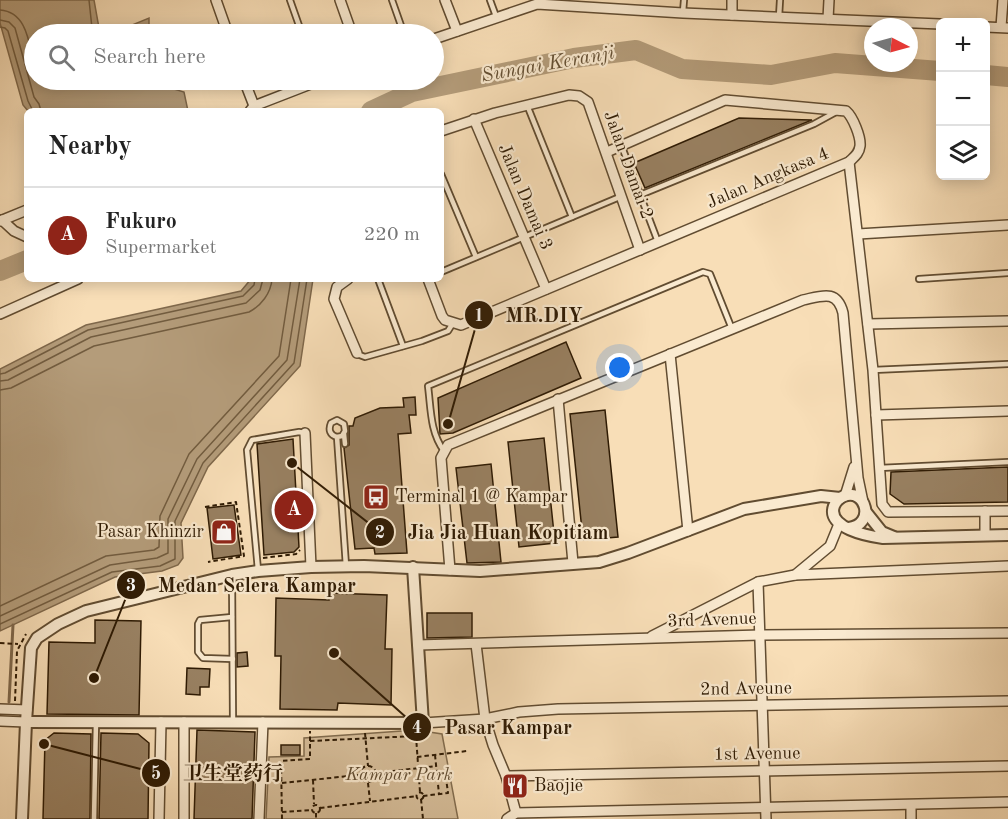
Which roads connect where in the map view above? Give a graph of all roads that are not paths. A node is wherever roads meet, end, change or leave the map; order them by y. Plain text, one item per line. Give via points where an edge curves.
1 (216, 0) edge
2 (290, 0) edge
3 (340, 0) edge
4 (392, 0) edge
5 (445, 0) edge
6 (490, 0) edge
7 (684, 0) edge
8 (732, 0) edge
9 (780, 0) edge
10 (829, 0) edge
11 (1003, 0) edge
12 (538, 2) edge
13 (589, 4) edge
14 (635, 5) edge
15 (683, 13) junction
16 (732, 15) junction
17 (779, 17) junction
18 (497, 19) junction
19 (828, 19) junction
20 (224, 24) edge
21 (298, 24) edge
22 (348, 24) edge
23 (400, 24) edge
24 (936, 24) edge
25 (1005, 27) edge
26 (457, 31) junction
27 (444, 36) edge
28 (247, 90) edge
29 (297, 90) edge
30 (527, 104) junction
31 (252, 108) edge
32 (257, 108) edge
33 (841, 110) junction
34 (474, 119) junction
35 (444, 131) edge
36 (622, 146) junction
37 (607, 152) junction
38 (849, 162) junction
39 (444, 181) edge
40 (640, 195) junction
41 (622, 196) junction
42 (24, 211) edge
43 (572, 217) junction
44 (1, 221) edge
45 (1008, 225) edge
46 (858, 234) junction
47 (24, 236) edge
48 (524, 236) junction
49 (658, 242) junction
50 (640, 250) junction
51 (476, 257) junction
52 (444, 272) edge
53 (1008, 273) edge
54 (919, 279) dead end
55 (71, 282) edge
56 (344, 282) edge
57 (379, 282) edge
58 (429, 282) edge
59 (546, 289) junction
60 (0, 314) edge
61 (1008, 321) edge
62 (453, 323) junction
63 (868, 324) junction
64 (732, 329) junction
65 (403, 346) junction
66 (357, 353) joint
67 (670, 354) junction
68 (1008, 364) edge
69 (873, 370) junction
70 (558, 399) junction
71 (1008, 411) edge
72 (876, 416) junction
73 (304, 433) joint
74 (344, 434) junction
75 (337, 437) junction
76 (345, 444) dead end
77 (444, 451) junction
78 (856, 462) junction
79 (1008, 462) edge
80 (879, 468) junction
81 (842, 497) junction
82 (800, 500) junction
83 (864, 507) junction
84 (833, 511) junction
85 (985, 511) junction
86 (1008, 511) edge
87 (844, 526) junction
88 (687, 531) junction
89 (985, 535) junction
90 (1008, 535) edge
91 (894, 537) junction
92 (573, 563) junction
93 (405, 564) junction
94 (346, 566) junction
95 (1008, 566) edge
96 (311, 567) junction
97 (450, 570) junction
98 (258, 571) junction
99 (232, 575) junction
100 (795, 575) junction
101 (758, 582) junction
102 (232, 617) junction
103 (1008, 633) edge
104 (760, 635) junction
105 (648, 639) junction
106 (476, 644) junction
107 (418, 645) junction
108 (233, 659) junction
109 (1008, 701) edge
110 (763, 705) junction
111 (0, 710) edge
112 (26, 716) junction
113 (485, 719) junction
114 (0, 721) edge
115 (96, 722) junction
116 (161, 722) junction
117 (184, 722) junction
118 (233, 722) junction
119 (263, 722) junction
120 (423, 723) junction
121 (1008, 766) edge
122 (765, 770) junction
123 (506, 776) junction
124 (1008, 802) edge
125 (911, 804) junction
126 (766, 808) junction
127 (516, 813) junction
128 (22, 819) edge
129 (94, 819) edge
130 (159, 819) edge
131 (184, 819) edge
132 (260, 819) edge
133 (507, 819) edge
134 (766, 819) edge
135 (911, 819) edge

1 - 20 street
2 - 21 lane
3 - 22 street
4 - 23 lane
5 - 26 street
6 - 18 lane
7 - 15 lane
8 - 16 street
9 - 17 lane
10 - 19 street
11 - 25 street
12 - 13 street
12 - 18 street
13 - 14 street
14 - 15 street
15 - 16 street
16 - 17 street
17 - 19 street
18 - 26 street
19 - 24 street
26 - 27 street
28 - 31 street
29 - 32 street
30 - 34 street
30 - 37 street, Jalan Damai 2 via 579,96 588,102
30 - 43 lane
33 - 36 street via 725,100
33 - 38 street, Jalan Angkasa 4 via 851,115 860,145 858,154
33 - 40 lane
34 - 35 street
34 - 48 street, Jalan Damai 3
36 - 37 street
36 - 40 lane
37 - 41 street, Jalan Damai 2
38 - 46 street
38 - 49 street, Jalan Angkasa 4
39 - 51 lane
40 - 49 lane
41 - 43 lane
41 - 50 street, Jalan Damai 2
42 - 44 street
43 - 48 lane
44 - 47 street
45 - 46 street
46 - 63 street
48 - 51 lane
48 - 59 street, Jalan Damai 3
49 - 50 street, Jalan Angkasa 4
50 - 59 street, Jalan Angkasa 4
51 - 52 lane
53 - 54 lane
55 - 60 street
56 - 66 street via 337,287 334,299
57 - 65 lane
58 - 62 street via 442,316
59 - 62 street, Jalan Angkasa 4 via 461,325
61 - 63 street
62 - 65 lane via 448,331
63 - 69 street
64 - 67 street
64 - 77 lane via 710,274 704,272 450,377 429,387 434,431
64 - 78 street via 803,300 836,298 843,313
65 - 66 lane via 365,357
67 - 70 street
67 - 88 street
68 - 69 lane
69 - 72 street
70 - 77 street via 455,441
70 - 92 street
71 - 72 street
72 - 80 street
73 - 96 street
73 - 98 lane via 249,442
74 - 75 lane
74 - 75 lane via 344,424 334,421 329,430
74 - 76 lane
75 - 94 lane
77 - 97 street
78 - 81 street
78 - 83 street
79 - 80 lane
80 - 85 street via 882,504 888,512
81 - 82 street
81 - 83 street via 855,496
81 - 84 street
82 - 84 street
82 - 88 street via 744,509
83 - 87 street via 865,517 858,525
83 - 91 street via 882,532
84 - 87 street
85 - 86 street
85 - 89 street
87 - 91 street via 868,536
87 - 100 street via 830,546
88 - 92 street via 599,562
89 - 90 street
89 - 91 street
92 - 97 street
93 - 94 street
93 - 97 street
93 - 107 street
94 - 96 street
95 - 100 street
96 - 98 street
98 - 99 street
99 - 102 lane
99 - 112 street via 86,611 36,638 31,648
100 - 101 street
101 - 104 street
101 - 105 street
102 - 108 lane
102 - 108 lane via 200,620 198,652 203,658
103 - 104 street, 3rd Avenue
104 - 105 street, 3rd Avenue
104 - 110 street
105 - 106 street, 3rd Avenue
106 - 107 street, 3rd Avenue
106 - 113 street
107 - 120 street
108 - 118 lane
109 - 110 street, 2nd Aveune
110 - 113 street, 2nd Aveune via 558,709
110 - 122 street
111 - 112 street
112 - 114 street
112 - 115 street
112 - 128 street
113 - 120 street, 2nd Aveune
113 - 123 street
115 - 116 street
115 - 129 lane
116 - 117 street
116 - 130 street
117 - 118 street
117 - 131 street
118 - 119 street
119 - 120 street
119 - 132 street
121 - 122 street, 1st Avenue
122 - 123 street, 1st Avenue
122 - 126 street
123 - 127 street
124 - 125 street
125 - 126 street
125 - 135 street
126 - 127 street
126 - 134 street
127 - 133 street

